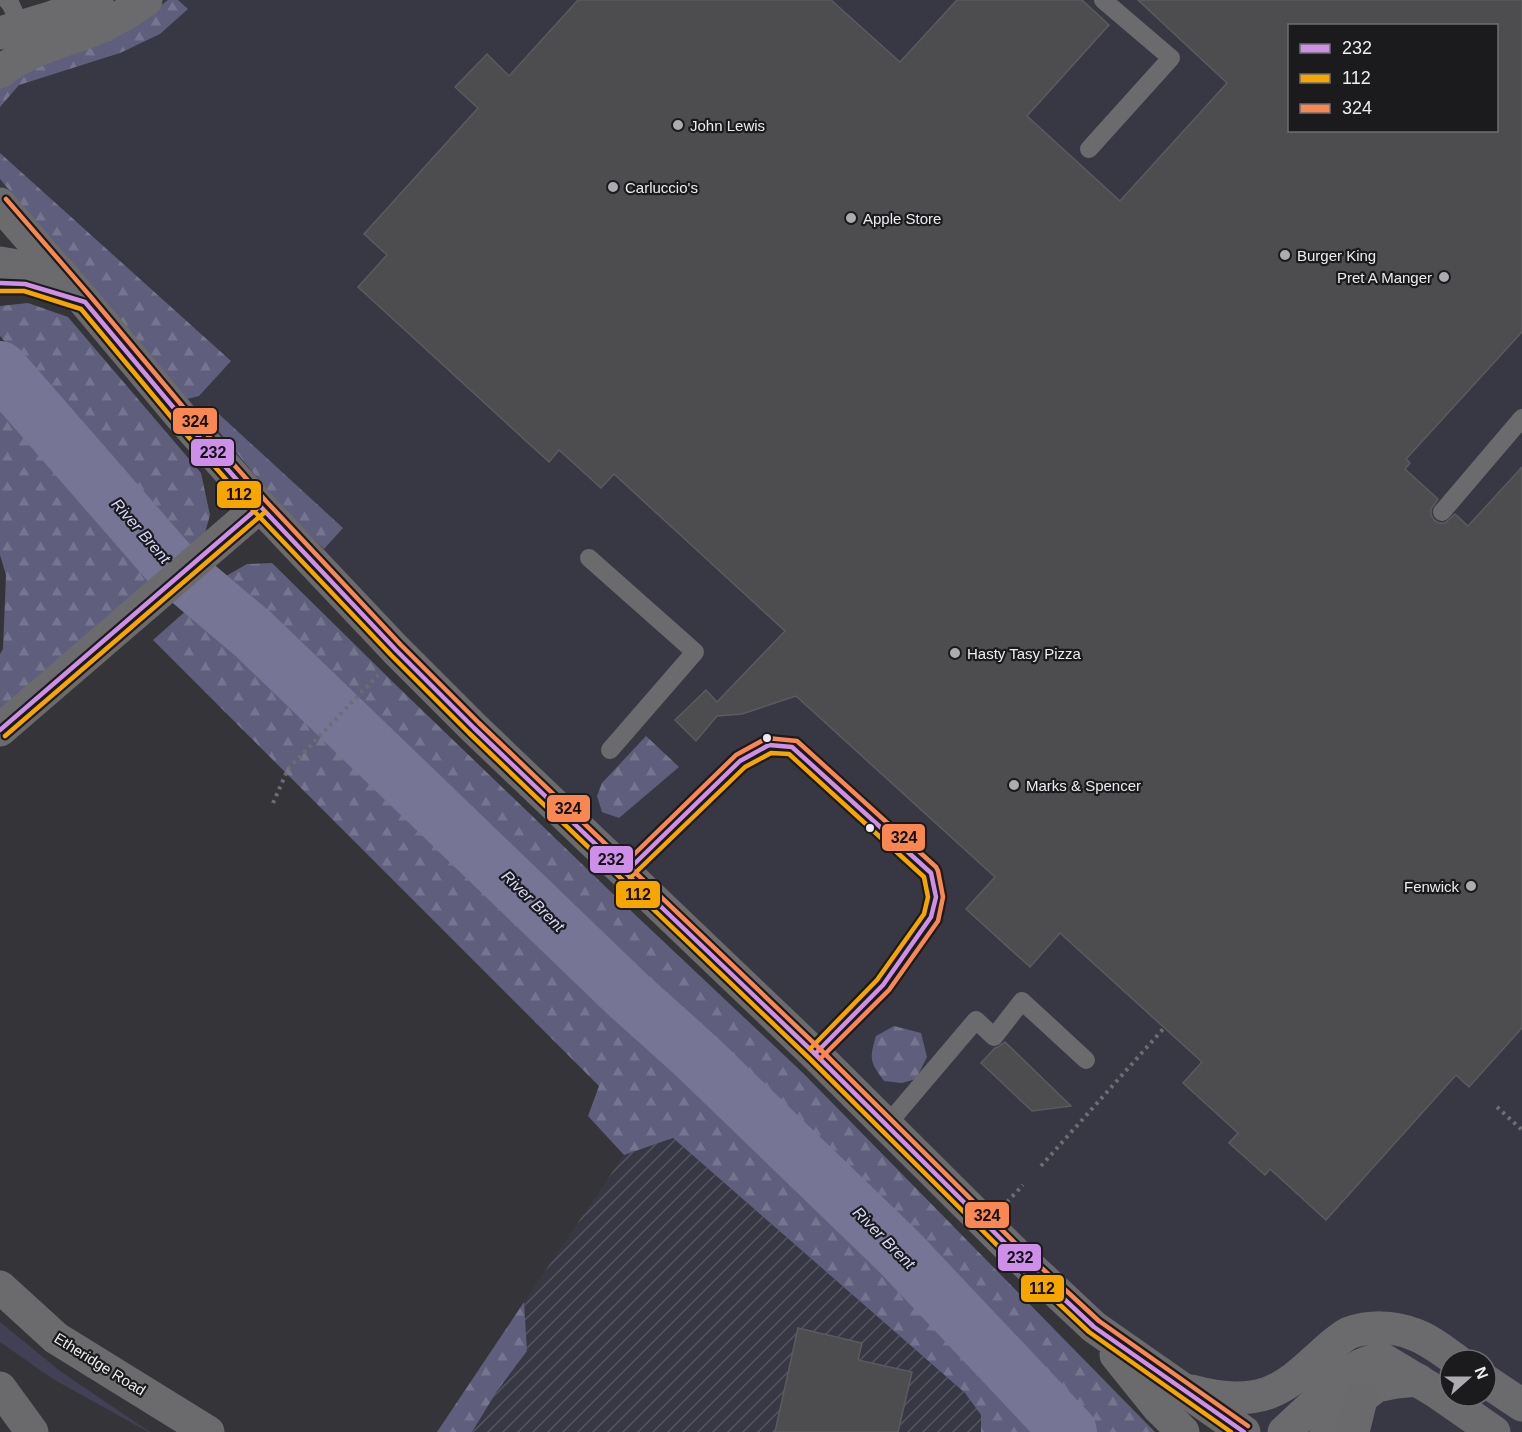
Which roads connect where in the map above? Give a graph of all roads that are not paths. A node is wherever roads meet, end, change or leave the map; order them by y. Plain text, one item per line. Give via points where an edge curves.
1 (97, 0) edge
2 (146, 0) edge
3 (1103, 0) edge
4 (16, 28) edge
5 (0, 72) edge
6 (1089, 149) dead end
7 (0, 204) edge
8 (0, 263) edge
9 (0, 283) edge
10 (86, 302) junction
11 (1522, 418) edge
12 (260, 506) junction
13 (1442, 512) dead end
14 (589, 558) dead end
15 (0, 730) edge
16 (610, 750) dead end
17 (625, 873) junction
18 (815, 1054) junction
19 (1086, 1060) dead end
20 (886, 1126) junction
21 (0, 1287) edge
22 (1094, 1328) junction
23 (1438, 1348) edge
24 (1295, 1378) junction
25 (1418, 1380) junction
26 (0, 1388) edge
27 (1183, 1389) junction
28 (1498, 1389) edge
29 (1360, 1399) junction
30 (1522, 1405) edge
31 (0, 1423) edge
32 (14, 1432) edge
33 (32, 1432) edge
34 (208, 1432) edge
35 (1183, 1432) edge
36 (1244, 1432) edge
37 (1253, 1432) edge
38 (1284, 1432) edge
39 (1326, 1432) edge
40 (1353, 1432) edge
41 (1494, 1432) edge

1 - 4 street
2 - 4 street via 105,25
3 - 6 lane via 1172,58
4 - 5 street via 11,63
7 - 10 street
8 - 10 street via 30,268
9 - 10 street via 25,284
10 - 12 street
11 - 13 lane
12 - 15 street
12 - 17 street via 396,650
14 - 16 lane via 695,652
17 - 18 street
17 - 18 lane via 740,761 769,745 792,747 931,873 936,897 931,917 883,985
18 - 20 street
19 - 20 lane via 1022,1001 994,1037 976,1020
20 - 22 street
21 - 34 street, Etheridge Road via 56,1338
22 - 27 street
22 - 35 street
23 - 24 street via 1412,1333 1370,1328 1348,1334
24 - 27 street via 1250,1397 1210,1396
24 - 37 street via 1260,1414
25 - 29 street via 1376,1386
25 - 38 street via 1382,1359 1368,1361 1344,1376
25 - 41 street
26 - 33 highway
27 - 36 street
28 - 30 street
29 - 39 street via 1332,1421
29 - 40 highway
31 - 32 highway

